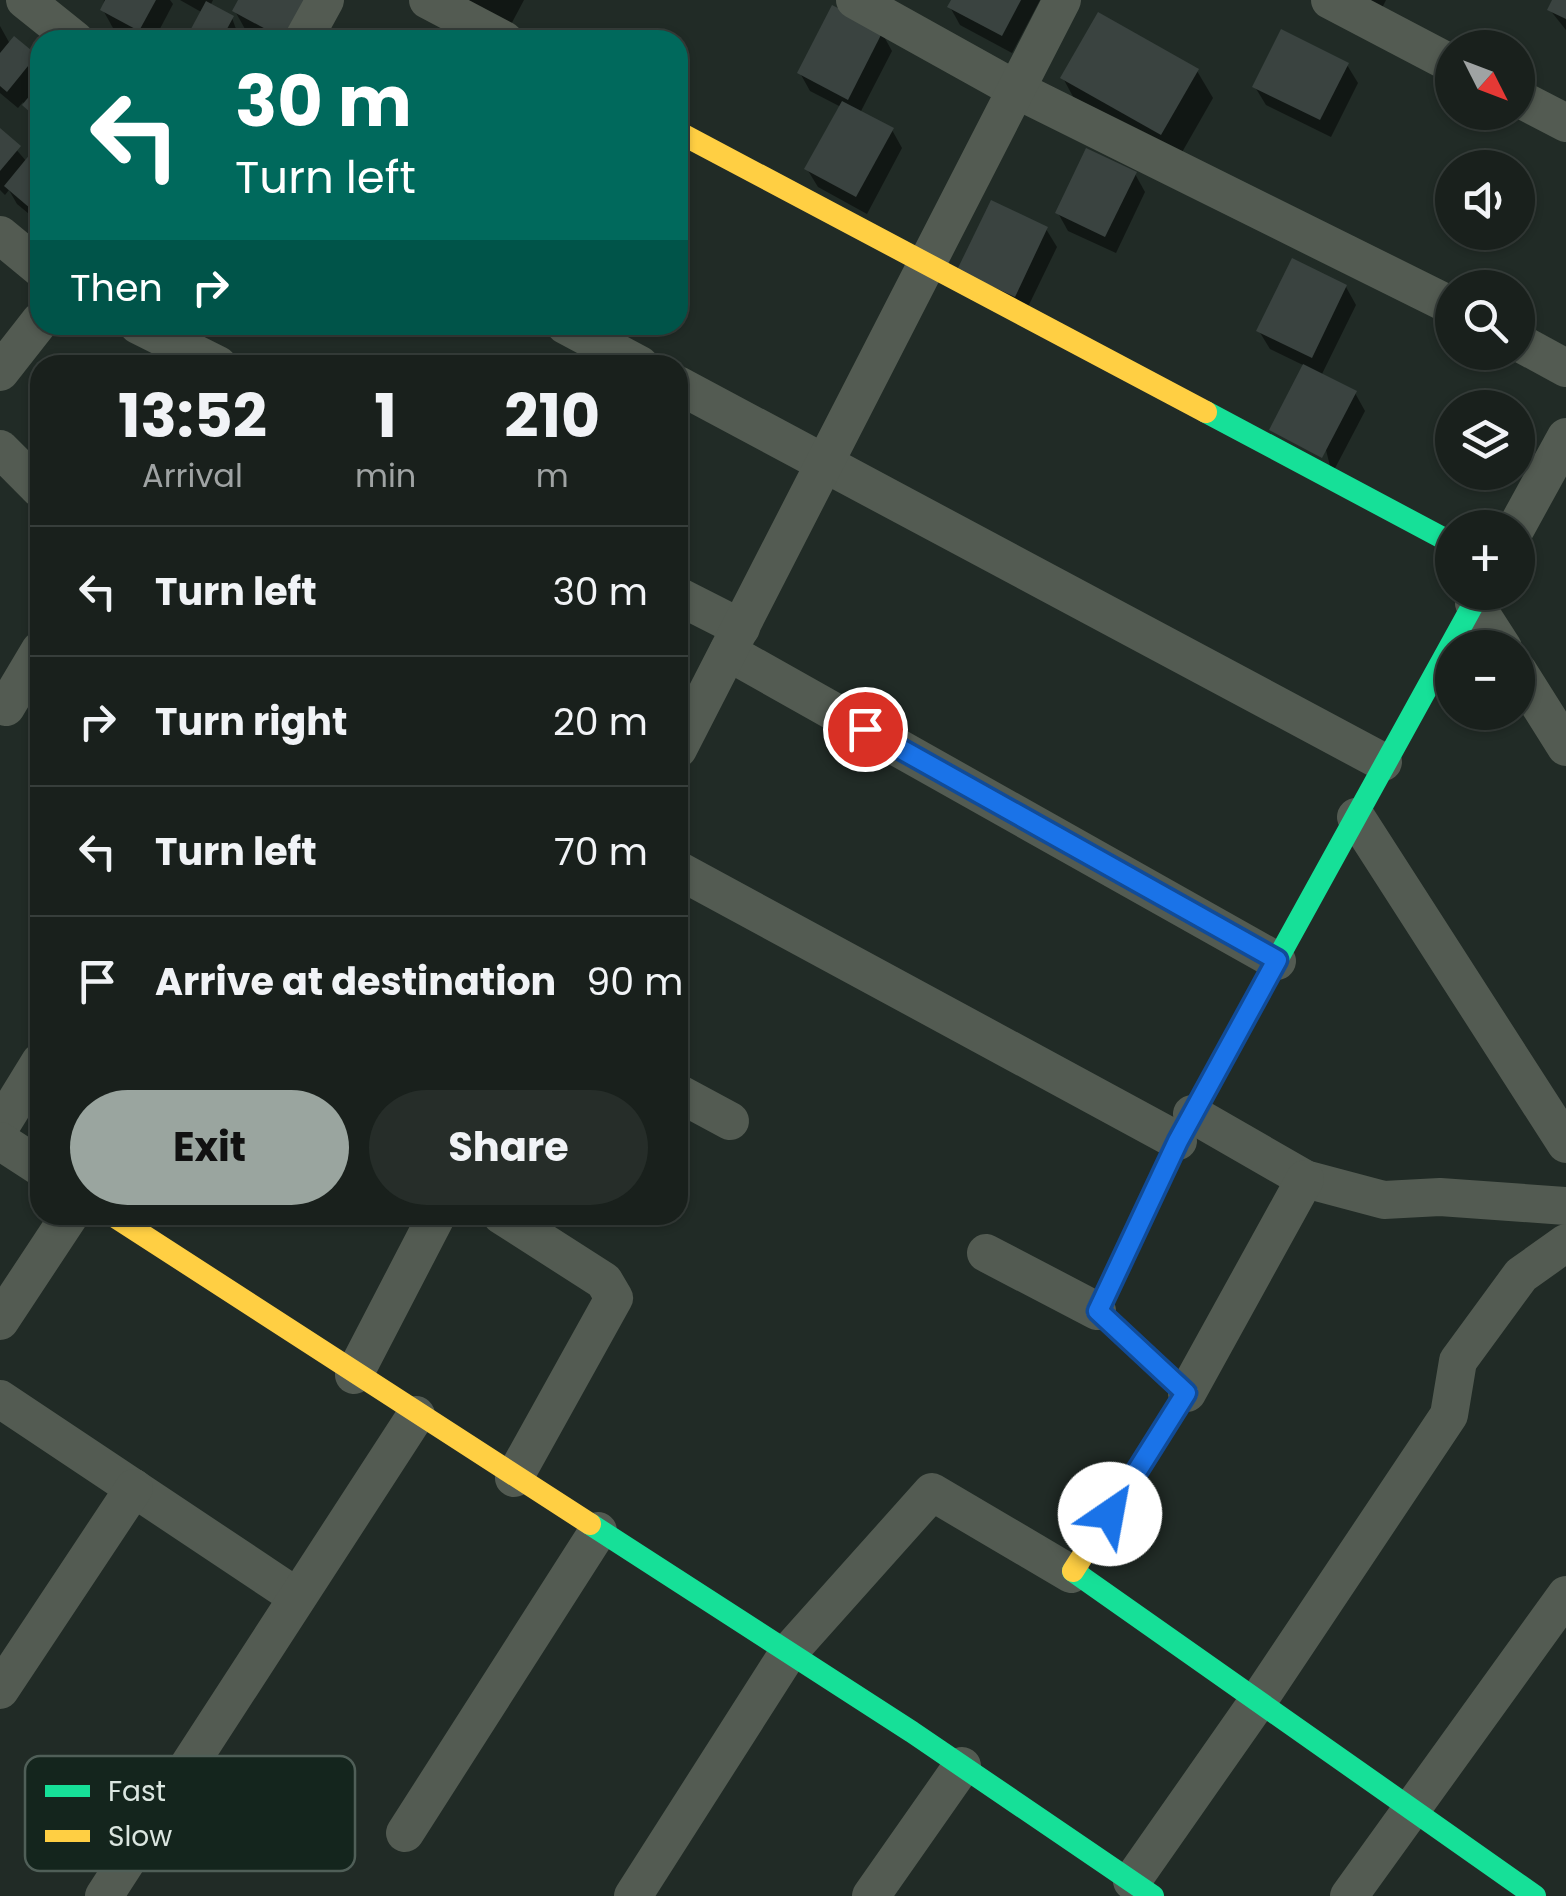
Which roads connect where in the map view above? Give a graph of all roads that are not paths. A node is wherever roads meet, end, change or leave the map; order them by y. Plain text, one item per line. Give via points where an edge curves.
1 (25, 0) edge
2 (325, 0) edge
3 (428, 0) edge
4 (855, 0) edge
5 (1062, 0) edge
6 (1330, 0) edge
7 (62, 30) edge
8 (308, 30) edge
9 (485, 30) edge
10 (1435, 55) edge
11 (1015, 90) junction
12 (1535, 107) edge
13 (1566, 124) edge
14 (688, 137) edge
15 (0, 235) edge
16 (30, 260) edge
17 (926, 263) junction
18 (1435, 298) edge
19 (30, 334) edge
20 (158, 335) edge
21 (583, 335) edge
22 (1535, 351) edge
23 (198, 355) edge
24 (621, 355) edge
25 (1566, 368) edge
26 (0, 372) edge
27 (688, 390) edge
28 (1566, 436) edge
29 (0, 449) edge
30 (822, 462) junction
31 (30, 480) edge
32 (1551, 497) edge
33 (1435, 533) edge
34 (688, 604) edge
35 (1470, 610) edge
36 (734, 640) junction
37 (30, 667) edge
38 (1535, 698) edge
39 (6, 707) dead end
40 (688, 729) edge
41 (1566, 747) edge
42 (1383, 762) junction
43 (1356, 818) junction
44 (688, 875) edge
45 (1277, 960) junction
46 (30, 1078) edge
47 (688, 1098) edge
48 (730, 1121) dead end
49 (0, 1127) edge
50 (1185, 1127) junction
51 (0, 1141) edge
52 (1566, 1144) edge
53 (30, 1160) edge
54 (1305, 1179) junction
55 (1566, 1206) edge
56 (63, 1225) edge
57 (127, 1225) edge
58 (432, 1225) edge
59 (517, 1225) edge
60 (1566, 1243) edge
61 (986, 1253) dead end
62 (1098, 1311) junction
63 (0, 1321) edge
64 (354, 1375) junction
65 (1186, 1393) junction
66 (0, 1399) edge
67 (416, 1415) junction
68 (514, 1478) junction
69 (134, 1488) junction
70 (598, 1531) junction
71 (1071, 1574) junction
72 (1566, 1595) edge
73 (298, 1597) junction
74 (788, 1652) junction
75 (0, 1690) edge
76 (1258, 1701) junction
77 (195, 1756) edge
78 (962, 1766) junction
79 (1411, 1810) junction
80 (406, 1833) dead end
81 (120, 1871) edge
82 (1142, 1889) edge
83 (104, 1896) edge
84 (633, 1896) edge
85 (871, 1896) edge
86 (1349, 1896) edge
87 (1535, 1896) edge

1 - 7 street
2 - 8 street
3 - 9 street
4 - 11 street
5 - 11 street
6 - 10 street
11 - 17 street
11 - 18 street
12 - 13 street
14 - 17 street
15 - 16 street
17 - 30 street
17 - 33 street
19 - 26 street
20 - 23 street
21 - 24 street
22 - 25 street
27 - 30 street
28 - 32 street
29 - 31 street
30 - 36 street
30 - 42 street
34 - 36 street
35 - 42 street
36 - 40 street
36 - 45 street
37 - 39 street
38 - 41 street
42 - 43 street
43 - 45 street
43 - 52 street
44 - 50 street
45 - 50 street
46 - 49 street
47 - 48 street
50 - 54 street
50 - 62 street
51 - 53 street
54 - 55 street via 1384,1200
54 - 65 street
56 - 63 street
57 - 64 street
58 - 64 street
59 - 68 street via 604,1281 614,1298
60 - 76 street via 1521,1275 1458,1360 1448,1415
61 - 62 street
62 - 65 street
64 - 67 street
65 - 71 street
66 - 69 street
67 - 68 street
67 - 73 street
68 - 70 street
69 - 73 street
69 - 75 street
70 - 74 street
70 - 80 street
71 - 74 street via 932,1492
71 - 76 street
72 - 79 street
73 - 77 street
74 - 78 street
74 - 84 street
76 - 79 street
76 - 82 street
78 - 82 street
78 - 85 street
79 - 86 street
79 - 87 street
81 - 83 street

